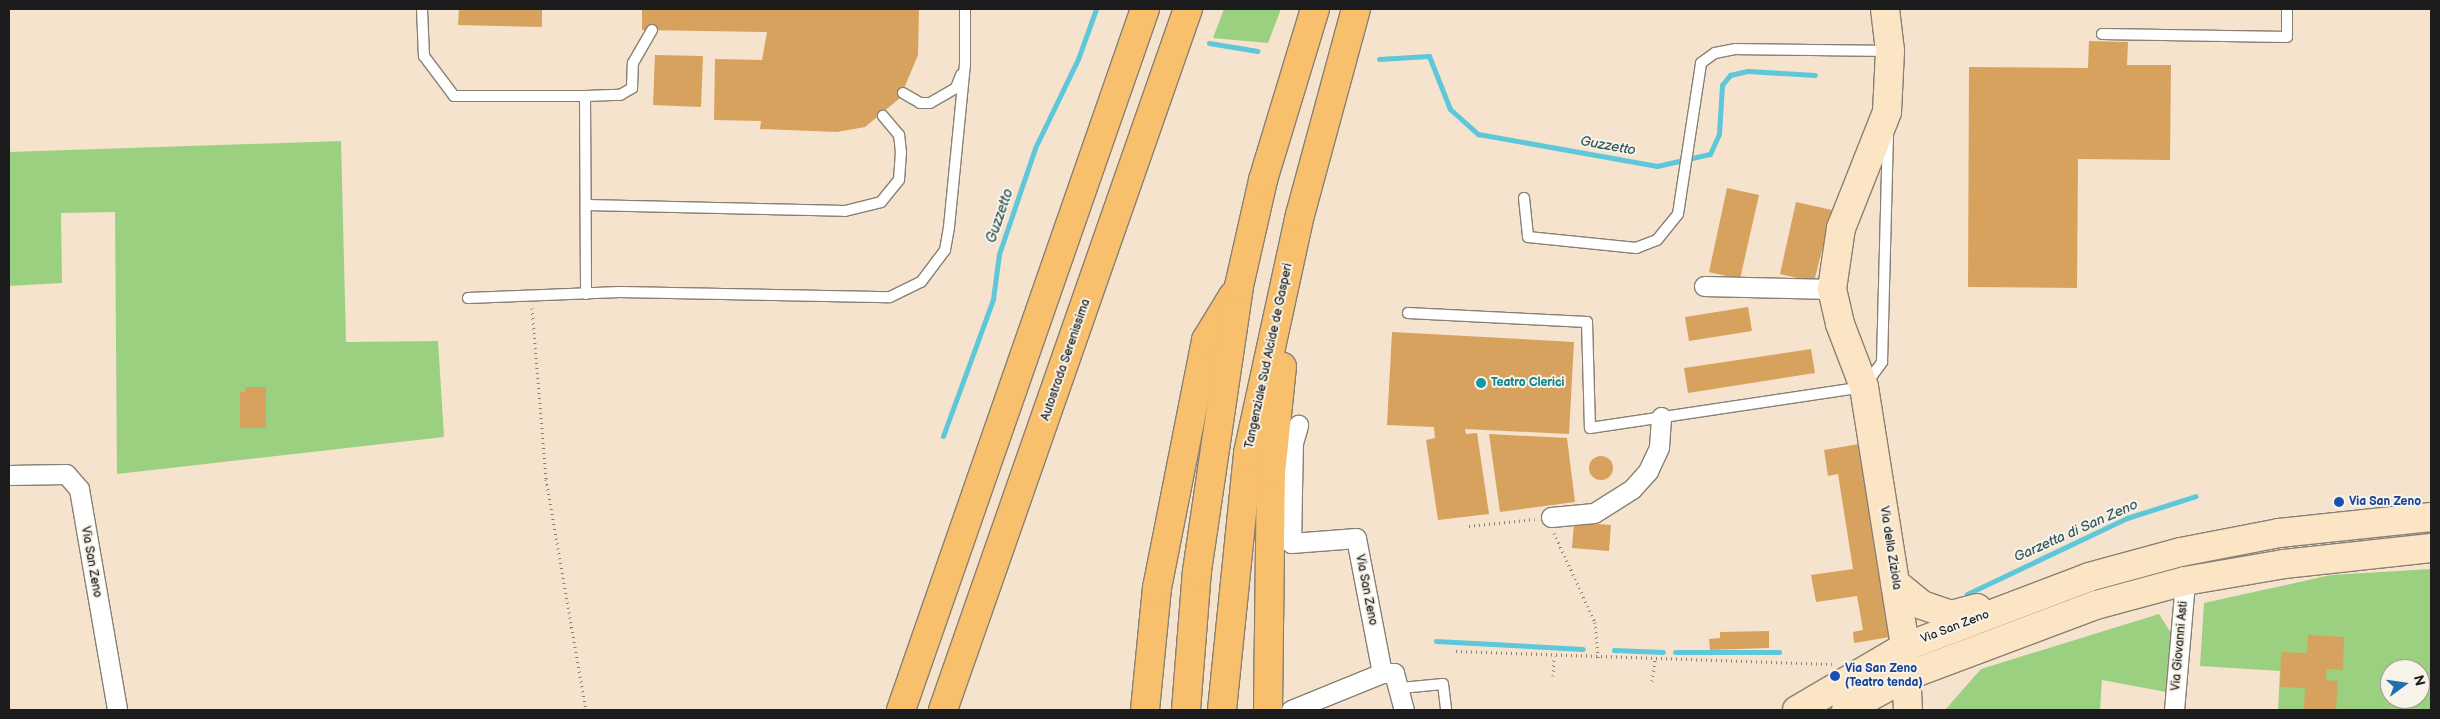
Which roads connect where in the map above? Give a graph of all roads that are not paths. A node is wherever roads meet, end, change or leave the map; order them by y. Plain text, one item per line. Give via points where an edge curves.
1 (422, 9) edge
2 (965, 9) edge
3 (1145, 9) edge
4 (1188, 9) edge
5 (1315, 9) edge
6 (1356, 9) edge
7 (1885, 9) edge
8 (2287, 9) edge
9 (652, 30) dead end
10 (2102, 34) dead end
11 (1890, 52) junction
12 (965, 65) junction
13 (903, 93) dead end
14 (585, 96) junction
15 (1887, 112) junction
16 (883, 116) dead end
17 (1524, 198) dead end
18 (586, 205) junction
19 (1287, 275) junction
20 (1239, 286) junction
21 (1704, 286) dead end
22 (1832, 289) junction
23 (586, 294) junction
24 (468, 298) dead end
25 (1408, 313) dead end
26 (1864, 387) junction
27 (1661, 417) junction
28 (1298, 425) dead end
29 (9, 475) edge
30 (2431, 517) edge
31 (1551, 518) road end
32 (2431, 548) edge
33 (2181, 552) junction
34 (2185, 581) junction
35 (1895, 583) junction
36 (2051, 592) junction
37 (1905, 647) junction
38 (1382, 673) junction
39 (1907, 676) junction
40 (1401, 688) junction
41 (117, 710) edge
42 (901, 710) edge
43 (943, 710) edge
44 (1145, 710) edge
45 (1186, 710) edge
46 (1222, 710) edge
47 (1268, 710) edge
48 (1291, 710) edge
49 (1404, 710) edge
50 (1446, 710) edge
51 (1797, 710) edge
52 (1846, 710) edge
53 (1908, 710) edge
54 (2174, 710) edge

1 - 14 lane via 424,56 454,96
2 - 12 lane
3 - 42 highway
4 - 43 highway, Autostrada Serenissima
5 - 20 highway via 1263,180
6 - 19 highway, Tangenziale Sud Alcide de Gasperi
7 - 11 street, Via della Ziziola
8 - 10 lane via 2287,37
9 - 14 lane via 633,62 632,88 620,96
11 - 15 street, Via della Ziziola
11 - 17 lane via 1785,48 1715,53 1701,63 1696,79 1684,190 1670,228 1657,240 1636,248 1528,237
12 - 13 lane via 956,88 943,99 920,103
12 - 23 lane via 945,250 921,282 890,297
14 - 18 lane
15 - 22 street, Via della Ziziola via 1841,228
15 - 26 lane, Via della Ziziola via 1890,163 1882,362
16 - 18 lane via 898,135 900,154 899,180 881,202 845,211
18 - 23 lane
19 - 46 highway, Tangenziale Sud Alcide de Gasperi via 1248,452
19 - 47 highway via 1289,310 1271,473
20 - 44 highway via 1206,340 1157,588
20 - 45 highway via 1197,571
21 - 22 street
22 - 26 street, Via della Ziziola via 1840,324
23 - 24 lane
25 - 27 lane via 1587,322 1590,428
26 - 27 lane
26 - 35 street, Via della Ziziola
27 - 31 street via 1659,447 1648,471 1632,489 1594,513
28 - 38 street, Via San Zeno via 1293,443 1291,543 1356,538
29 - 41 street, Via San Zeno via 66,474 78,489
30 - 33 street, Via San Zeno via 2279,533
32 - 34 street via 2372,552
33 - 34 street
33 - 36 street, Via San Zeno
34 - 39 street via 2096,605
34 - 54 street, Via Giovanni Asti
35 - 36 street via 1922,606 1951,615 2022,592
35 - 37 street, Via della Ziziola
36 - 37 street, Via San Zeno
37 - 39 street, Via della Ziziola
37 - 51 street, Via San Zeno
38 - 40 street via 1394,673
38 - 48 street
39 - 52 street
39 - 53 street, Via della Ziziola
40 - 49 street
40 - 50 lane via 1443,684

